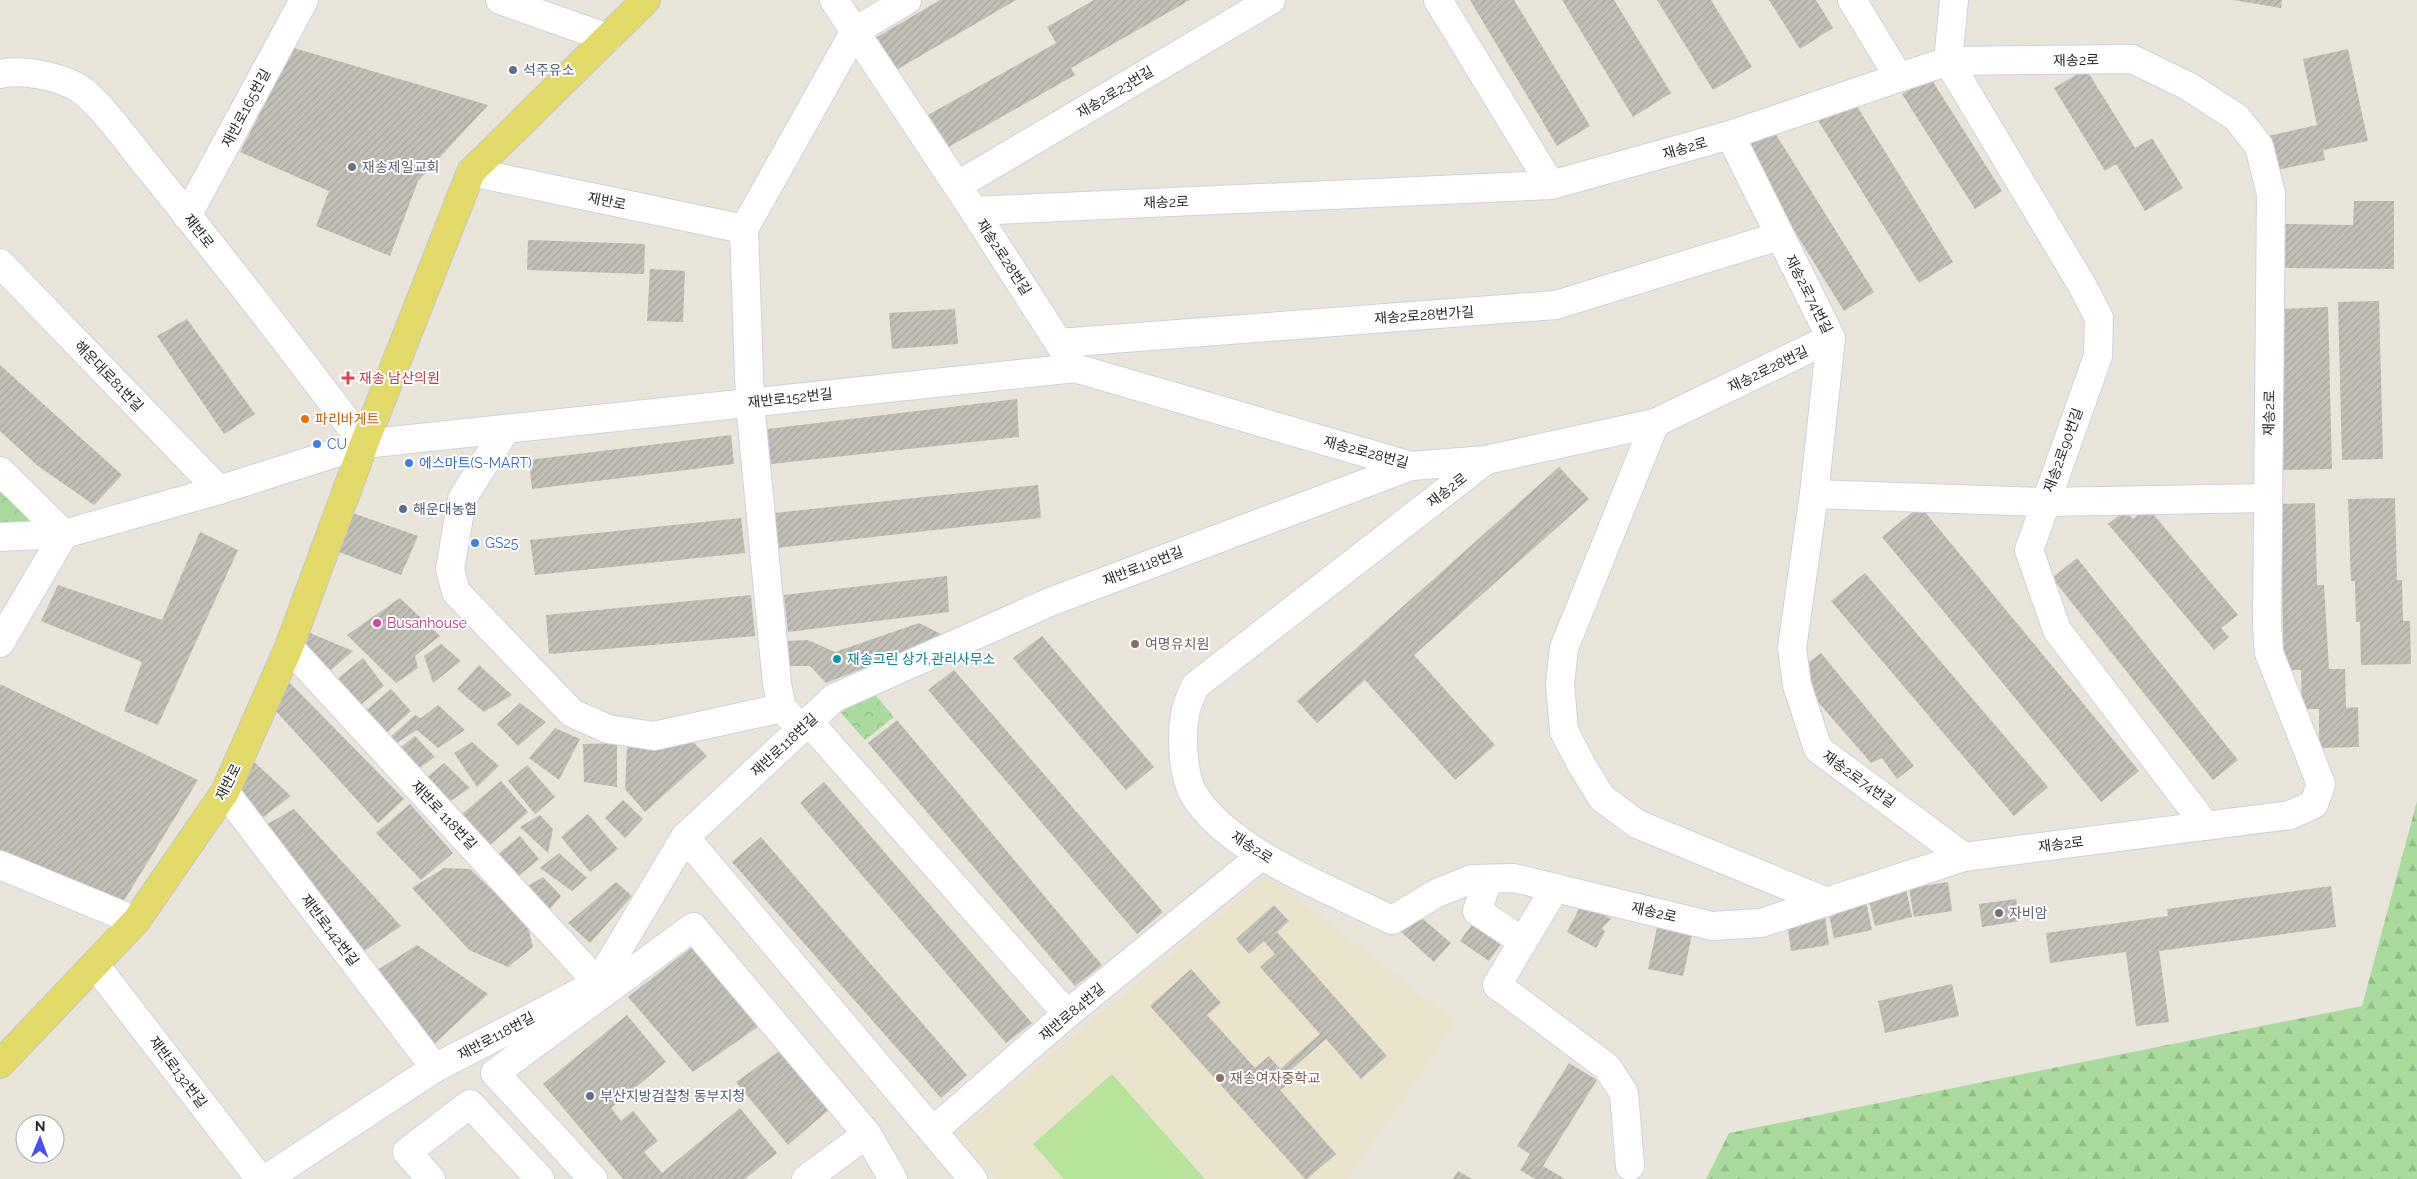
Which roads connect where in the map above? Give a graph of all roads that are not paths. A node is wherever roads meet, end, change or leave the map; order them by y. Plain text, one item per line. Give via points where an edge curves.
1 (304, 0) edge
2 (500, 0) edge
3 (646, 0) edge
4 (834, 0) edge
5 (907, 0) edge
6 (1271, 0) edge
7 (1438, 0) edge
8 (1852, 0) edge
9 (1954, 0) edge
10 (855, 31) junction
11 (608, 38) junction
12 (1948, 61) junction
13 (0, 74) edge
14 (1898, 76) junction
15 (1730, 135) junction
16 (471, 172) junction
17 (958, 185) junction
18 (1551, 186) junction
19 (974, 211) junction
20 (188, 216) junction
21 (744, 230) junction
22 (1779, 236) junction
23 (0, 263) edge
24 (1832, 338) junction
25 (1059, 343) junction
26 (1075, 368) junction
27 (750, 403) junction
28 (1655, 423) junction
29 (506, 429) junction
30 (364, 444) junction
31 (1486, 460) junction
32 (1411, 466) junction
33 (0, 471) edge
34 (218, 490) junction
35 (1814, 494) junction
36 (2268, 498) junction
37 (2044, 502) junction
38 (64, 534) junction
39 (0, 537) edge
40 (0, 643) edge
41 (290, 648) junction
42 (782, 708) junction
43 (805, 726) junction
44 (225, 792) junction
45 (2206, 826) junction
46 (685, 837) junction
47 (1261, 856) junction
48 (1964, 857) junction
49 (0, 865) edge
50 (1488, 880) junction
51 (1555, 888) junction
52 (1827, 902) junction
53 (136, 921) junction
54 (1522, 941) junction
55 (96, 966) junction
56 (598, 983) junction
57 (1067, 1014) junction
58 (0, 1064) edge
59 (435, 1068) junction
60 (933, 1131) junction
61 (867, 1134) junction
62 (1630, 1166) dead end
63 (260, 1179) edge
64 (266, 1179) edge
65 (431, 1179) edge
66 (540, 1179) edge
67 (593, 1179) edge
68 (806, 1179) edge
69 (893, 1179) edge
70 (973, 1179) edge

1 - 20 street, 재반로165번길
2 - 11 street
3 - 11 main road, 재반로
4 - 10 street
5 - 10 street
6 - 17 street, 재송2로23번길
7 - 18 street
8 - 14 street
9 - 12 street
10 - 17 street
10 - 21 street
11 - 16 main road, 재반로
12 - 14 street, 재송2로
12 - 36 street, 재송2로 via 2132,59 2188,86 2237,118 2259,146 2271,194
12 - 37 street, 재송2로90번길 via 2082,284 2098,318 2098,356
13 - 20 street, 재반로 via 49,76 78,88 103,111
14 - 15 street, 재송2로
15 - 18 street, 재송2로
15 - 22 street, 재송2로74번길
16 - 21 street, 재반로
16 - 30 main road, 재반로
17 - 19 street
18 - 19 street, 재송2로
19 - 25 street, 재송2로28번길
20 - 30 street, 재반로
21 - 27 street
22 - 24 street, 재송2로74번길
22 - 25 street, 재송2로28번가길 via 1556,305
23 - 34 street, 해운대로81번길
24 - 28 street, 재송2로28번길
24 - 35 street, 재송2로74번길
25 - 26 street, 재송2로28번길
26 - 27 street, 재반로152번길
26 - 32 street, 재송2로28번길
27 - 29 street, 재반로152번길
27 - 42 street
28 - 31 street, 재송2로28번길
28 - 52 street via 1564,648 1560,684 1564,731 1602,798 1637,824
29 - 30 street, 재반로152번길
29 - 42 street via 462,500 450,569 456,592 572,713 608,729 654,736
30 - 34 street
30 - 41 main road, 재반로
31 - 32 street, 재송2로28번길
31 - 47 street, 재송2로 via 1195,686 1185,715 1184,760 1193,793 1220,827
32 - 43 street, 재반로118번길 via 1050,602 834,698
33 - 38 street
34 - 38 street
35 - 37 street
35 - 48 street, 재송2로74번길 via 1792,648 1797,685 1818,749
36 - 37 street
36 - 45 street, 재송2로 via 2269,654 2321,784 2314,804 2290,815
37 - 45 street, 재송2로90번길 via 2029,550 2057,630
38 - 39 street
38 - 40 street
41 - 44 main road, 재반로
41 - 56 street, 재반로 118번길
42 - 43 street
43 - 46 street, 재반로118번길
43 - 57 street
44 - 53 main road, 재반로
44 - 59 street, 재반로142번길
45 - 48 street, 재송2로
46 - 56 street, 재반로118번길
46 - 60 street
47 - 50 street, 재송2로 via 1392,920 1437,893 1472,879
47 - 57 street, 재반로84번길
48 - 52 street, 재송2로
49 - 53 street
50 - 51 street, 재송2로 via 1514,878
50 - 54 street via 1477,911
51 - 52 street, 재송2로 via 1712,926 1761,923
51 - 54 street
53 - 55 main road, 재반로
54 - 62 street via 1497,985 1607,1067 1624,1094
55 - 58 main road, 재반로
55 - 63 street, 재반로132번길
56 - 59 street, 재반로118번길
57 - 60 street, 재반로84번길
59 - 64 street, 재반로118번길
60 - 70 street
61 - 67 street via 693,927 495,1073
61 - 68 street
61 - 69 street
65 - 66 street via 408,1152 470,1104

